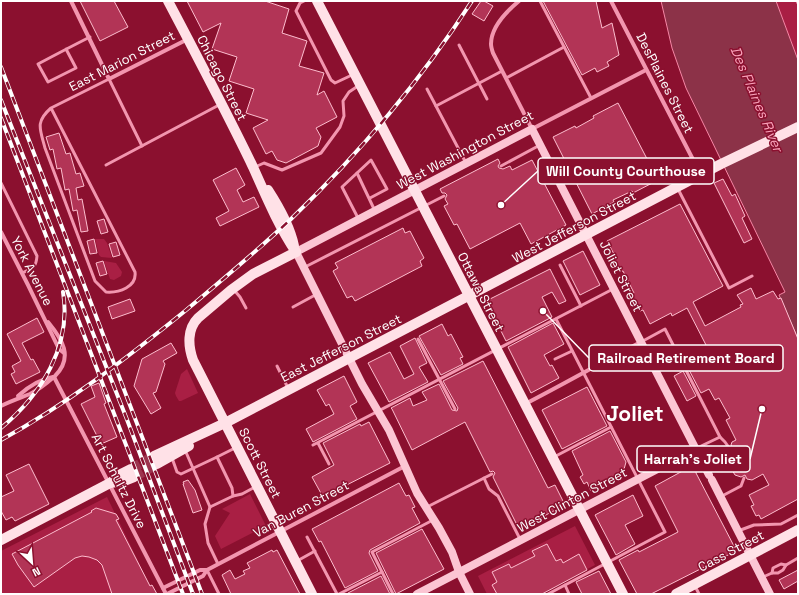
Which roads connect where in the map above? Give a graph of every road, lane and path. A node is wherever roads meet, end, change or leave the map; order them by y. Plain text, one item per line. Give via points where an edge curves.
1 (71, 1) edge
2 (168, 1) edge
3 (304, 1) edge
4 (317, 1) edge
5 (540, 1) edge
6 (611, 1) edge
7 (517, 2) edge
8 (90, 37) junction
9 (188, 39) junction
10 (459, 45) dead end
11 (564, 47) junction
12 (66, 49) junction
13 (646, 70) junction
14 (502, 71) junction
15 (354, 74) junction
16 (506, 78) junction
17 (109, 79) junction
18 (479, 83) junction
19 (360, 85) junction
20 (427, 89) dead end
21 (591, 98) junction
22 (487, 99) dead end
23 (221, 104) junction
24 (436, 106) junction
25 (51, 108) junction
26 (798, 127) edge
27 (532, 129) junction
28 (541, 145) junction
29 (142, 146) junction
30 (466, 164) junction
31 (106, 165) dead end
32 (501, 166) dead end
33 (253, 168) junction
34 (357, 173) junction
35 (701, 175) junction
36 (1, 183) edge
37 (677, 188) junction
38 (414, 190) junction
39 (444, 196) dead end
40 (370, 198) junction
41 (422, 207) junction
42 (375, 211) junction
43 (358, 219) junction
44 (1, 232) edge
45 (587, 235) junction
46 (296, 252) junction
47 (560, 265) dead end
48 (303, 267) junction
49 (22, 273) junction
50 (752, 276) dead end
51 (233, 289) junction
52 (614, 289) junction
53 (317, 294) junction
54 (469, 296) junction
55 (581, 306) junction
56 (292, 307) dead end
57 (246, 308) dead end
58 (556, 319) junction
59 (418, 339) dead end
60 (641, 342) junction
61 (497, 350) junction
62 (572, 351) junction
63 (349, 359) junction
64 (555, 359) dead end
65 (277, 366) dead end
66 (583, 372) junction
67 (54, 377) junction
68 (439, 380) junction
69 (289, 390) junction
70 (525, 404) junction
71 (1, 406) edge
72 (455, 409) dead end
73 (378, 412) junction
74 (225, 423) junction
75 (611, 427) junction
76 (720, 437) junction
77 (318, 443) junction
78 (237, 446) junction
79 (313, 446) dead end
80 (184, 449) junction
81 (696, 449) junction
82 (730, 449) dead end
83 (171, 457) junction
84 (217, 457) junction
85 (552, 458) junction
86 (329, 464) dead end
87 (405, 466) junction
88 (192, 468) junction
89 (132, 473) tunnel mouth
90 (492, 474) dead end
91 (744, 478) dead end
92 (483, 479) junction
93 (638, 479) junction
94 (110, 484) junction
95 (257, 486) junction
96 (233, 496) junction
97 (720, 497) junction
98 (210, 507) junction
99 (425, 508) junction
100 (579, 510) junction
101 (798, 515) edge
102 (433, 520) junction
103 (798, 530) edge
104 (738, 531) junction
105 (280, 532) junction
106 (307, 537) dead end
107 (1, 540) edge
108 (520, 540) junction
109 (315, 551) junction
110 (750, 555) junction
111 (798, 558) edge
112 (295, 561) junction
113 (607, 563) junction
114 (218, 564) junction
115 (786, 565) junction
116 (207, 570) junction
117 (382, 572) junction
118 (459, 572) junction
119 (772, 573) junction
120 (762, 578) junction
121 (694, 584) junction
122 (565, 585) junction
123 (163, 588) junction
124 (166, 594) edge
125 (219, 594) edge
126 (312, 594) edge
127 (338, 594) edge
128 (393, 594) edge
129 (417, 594) edge
130 (470, 594) edge
131 (548, 594) edge
132 (569, 594) edge
133 (623, 594) edge
134 (676, 594) edge
135 (699, 594) edge
136 (770, 594) edge

1 - 8 street
2 - 9 main road, Chicago Street
3 - 15 lane via 296,11 331,80 335,83
4 - 15 main road, Ottawa Street
5 - 11 lane
6 - 13 street, DesPlaines Street
7 - 14 street, Joliet Street via 496,28 490,44
8 - 12 lane
8 - 17 street
9 - 17 street, East Marion Street
9 - 23 main road, Chicago Street
10 - 18 lane
11 - 16 lane
11 - 21 lane
12 - 12 lane via 76,68 48,82 38,64
13 - 21 street, West Washington Street
13 - 35 street, DesPlaines Street
14 - 16 street, Joliet Street
14 - 18 lane
15 - 19 main road, Ottawa Street
16 - 27 street, Joliet Street
17 - 25 lane, East Marion Street
17 - 29 lane
18 - 22 lane
18 - 24 lane
19 - 33 lane via 349,92 343,101 344,116 340,127 321,153 282,170 264,163
19 - 38 main road, Ottawa Street
20 - 24 lane
21 - 27 street, West Washington Street
23 - 29 lane
23 - 33 main road, Chicago Street
24 - 30 lane
25 - 25 lane via 135,272 136,277 129,287 106,292 95,281 45,148 41,119
26 - 35 main road, West Jefferson Street
27 - 28 street, Joliet Street
27 - 30 street, West Washington Street
28 - 32 lane
28 - 45 street, Joliet Street
29 - 31 lane
30 - 38 street, West Washington Street
33 - 46 main road, Chicago Street via 285,220
34 - 40 lane
34 - 40 lane via 371,160 387,189
34 - 43 lane via 342,186
35 - 37 main road, West Jefferson Street
36 - 49 lane via 37,256 34,267
37 - 45 main road, West Jefferson Street
37 - 50 lane via 729,288
38 - 41 main road, Ottawa Street
38 - 42 street, West Washington Street
39 - 41 lane
40 - 42 lane
41 - 48 lane
41 - 54 main road, Ottawa Street
42 - 43 street, West Washington Street
43 - 46 street, West Washington Street
44 - 49 street, York Avenue
45 - 52 street, Joliet Street
45 - 54 main road, West Jefferson Street
46 - 48 street
46 - 51 main road via 253,274
47 - 55 lane
48 - 53 street
49 - 67 street, York Avenue via 45,319 64,346 65,361
51 - 57 lane
51 - 74 main road, Scott Street via 195,321 189,343 193,360
52 - 55 lane
52 - 60 street, Joliet Street
53 - 56 lane
53 - 63 street
54 - 61 main road, Ottawa Street
54 - 63 main road, East Jefferson Street
55 - 58 lane
58 - 61 lane
58 - 62 lane
59 - 68 lane
60 - 66 street
60 - 76 lane via 665,329
60 - 81 street, Joliet Street
61 - 68 lane
61 - 70 main road, Ottawa Street
62 - 64 lane
62 - 66 lane
63 - 69 main road, East Jefferson Street
63 - 73 street
65 - 69 lane
66 - 70 street
66 - 75 lane
67 - 71 street via 39,381
67 - 94 street, Art Schultz Drive
68 - 72 lane
68 - 73 lane
69 - 74 main road, East Jefferson Street
70 - 85 main road, Ottawa Street
73 - 77 lane
73 - 87 street
74 - 78 main road, Scott Street
74 - 80 main road, East Jefferson Street
74 - 83 main road, East Jefferson Street via 156,460
75 - 85 lane
75 - 93 lane
76 - 81 lane
76 - 82 lane
77 - 79 lane
77 - 86 lane
78 - 84 lane
78 - 95 main road, Scott Street
80 - 83 main road, East Jefferson Street
80 - 88 lane
81 - 93 street, West Clinton Street
81 - 97 street, Joliet Street
83 - 88 lane via 177,472 181,474
84 - 88 lane
84 - 96 lane via 232,488
85 - 100 main road, Ottawa Street
87 - 99 street
87 - 105 street, Van Buren Street
88 - 98 lane
89 - 94 main road via 124,481
90 - 92 lane
91 - 97 lane via 741,486
92 - 99 lane
92 - 108 lane via 489,489 498,496
93 - 100 street, West Clinton Street
93 - 113 lane via 665,532
94 - 107 main road
94 - 123 street, Art Schultz Drive
95 - 96 lane
95 - 105 main road, Scott Street
96 - 98 lane
97 - 104 street, Joliet Street
98 - 114 lane via 205,524 208,543
99 - 102 street
100 - 108 street, West Clinton Street
100 - 113 main road, Ottawa Street
101 - 104 lane via 781,524 754,525
102 - 117 lane via 372,552
102 - 118 street via 452,552
103 - 110 main road, Cass Street
104 - 110 street, Joliet Street
105 - 112 main road, Scott Street
105 - 114 street, Van Buren Street
106 - 109 lane
108 - 118 street, West Clinton Street
109 - 112 lane
109 - 127 lane
110 - 120 street, Joliet Street
110 - 121 main road, Cass Street
111 - 115 lane
112 - 126 main road, Scott Street
113 - 122 lane
113 - 133 main road, Ottawa Street
114 - 116 street, Van Buren Street
115 - 119 lane via 778,573
115 - 119 lane via 781,564 773,568
116 - 123 street, Van Buren Street via 200,570
116 - 124 street, Van Buren Street via 203,576
116 - 125 lane
117 - 127 lane
117 - 128 lane
118 - 129 street, West Clinton Street
118 - 130 street
119 - 120 lane
120 - 136 street, Joliet Street
121 - 134 main road, Cass Street
121 - 135 lane
122 - 131 lane
122 - 132 lane
123 - 124 street, Art Schultz Drive

